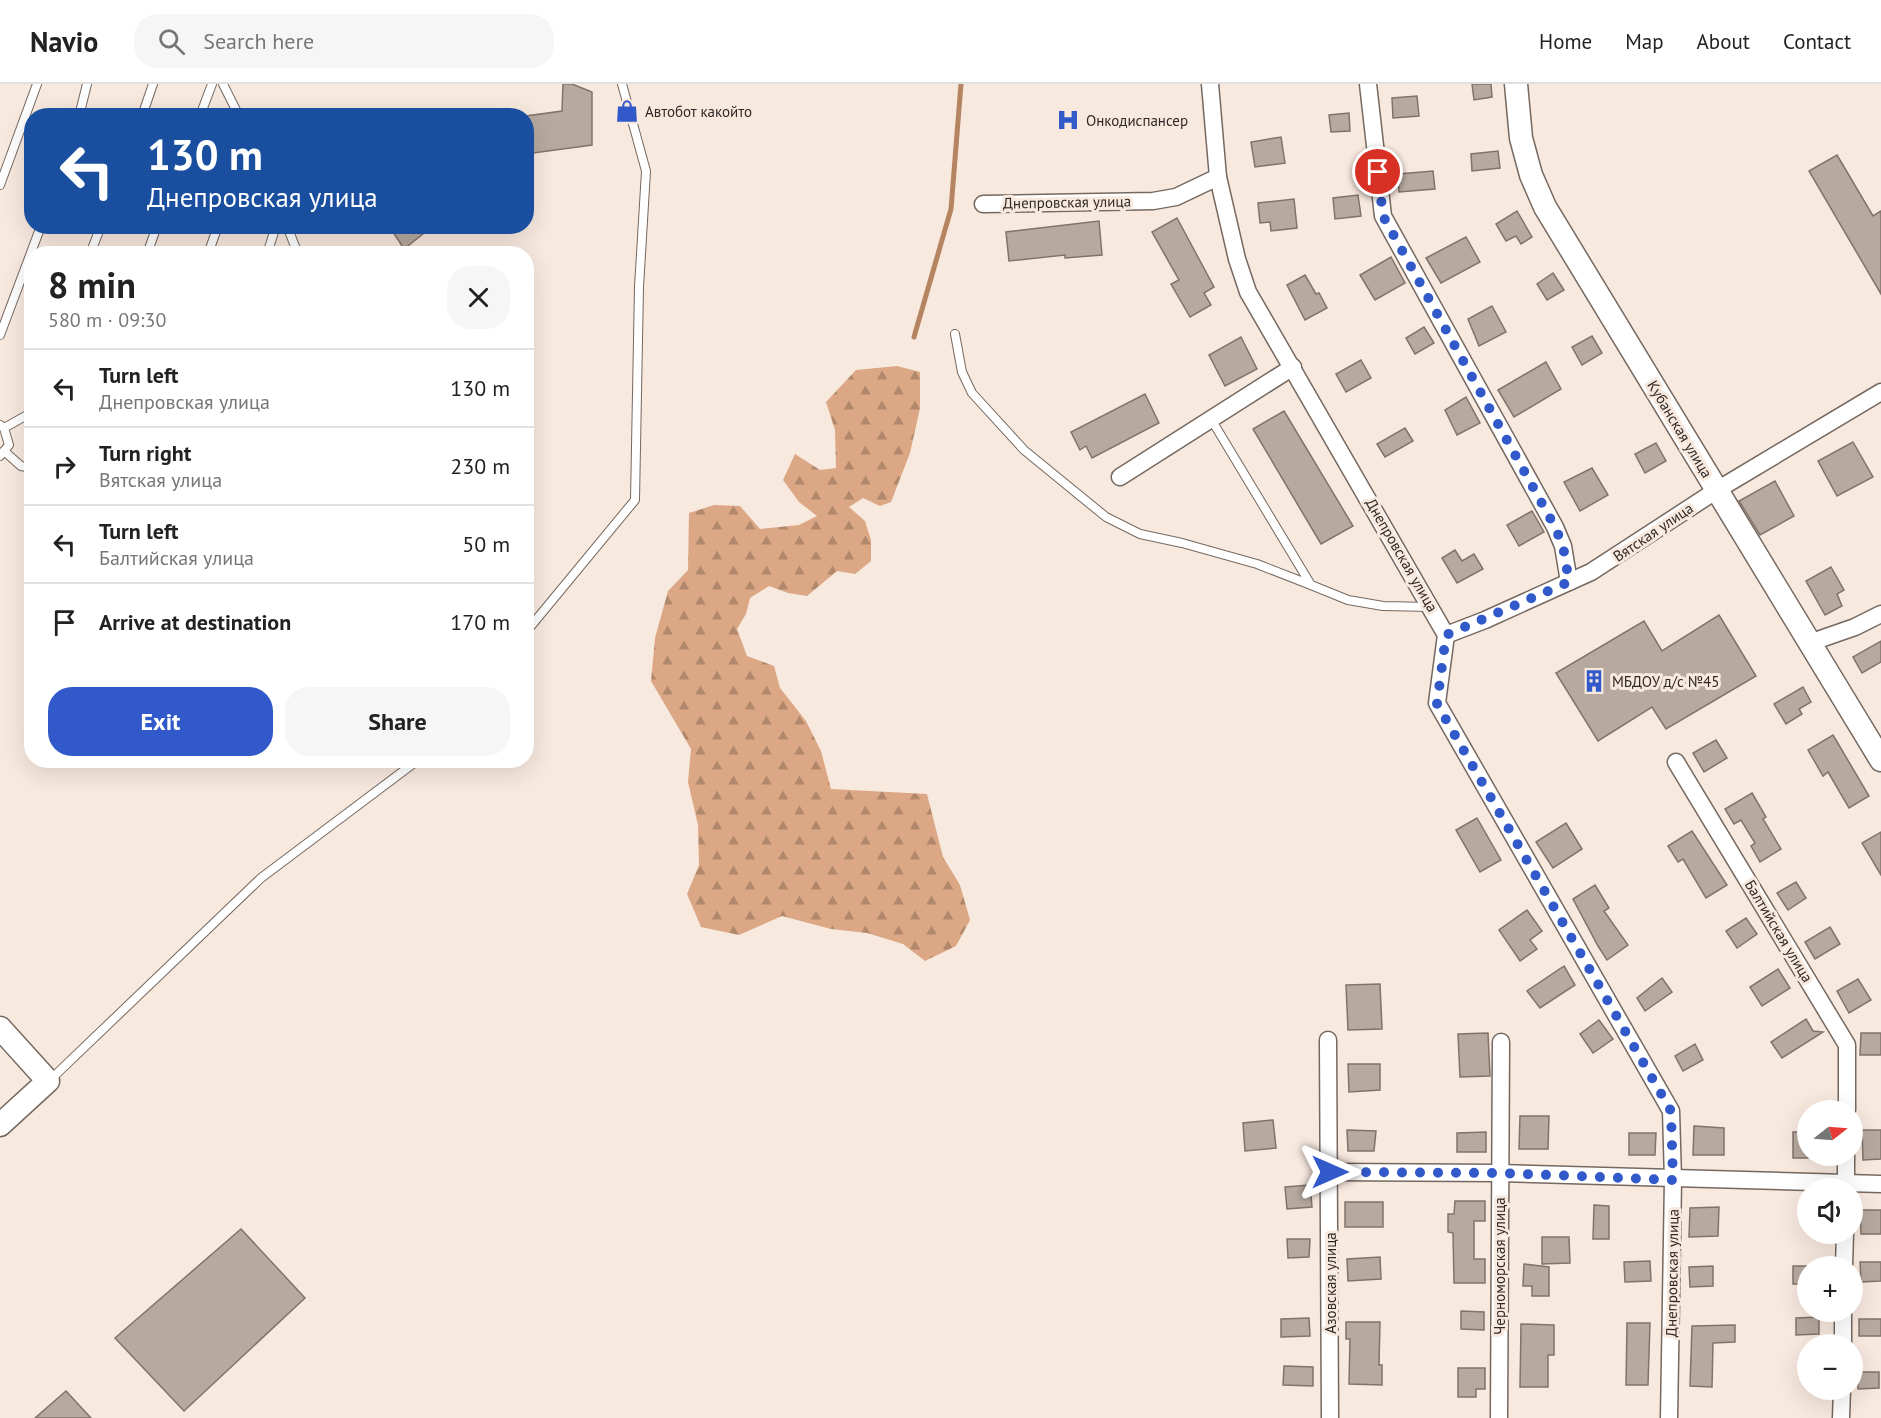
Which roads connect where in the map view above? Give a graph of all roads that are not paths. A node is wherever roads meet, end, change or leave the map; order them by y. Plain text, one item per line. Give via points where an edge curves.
1 (37, 84) edge
2 (87, 84) edge
3 (153, 84) edge
4 (212, 84) edge
5 (223, 84) edge
6 (622, 84) edge
7 (1210, 84) edge
8 (1368, 84) edge
9 (1516, 84) edge
10 (28, 108) edge
11 (81, 108) edge
12 (145, 108) edge
13 (203, 108) edge
14 (235, 108) edge
15 (24, 119) edge
16 (1218, 177) junction
17 (0, 185) edge
18 (983, 204) dead end
19 (24, 271) edge
20 (955, 334) dead end
21 (0, 335) edge
22 (1293, 367) junction
23 (1881, 392) edge
24 (24, 416) edge
25 (1211, 419) junction
26 (2, 427) edge
27 (2, 454) edge
28 (24, 467) edge
29 (1120, 477) dead end
30 (1717, 490) junction
31 (1569, 582) junction
32 (1311, 585) junction
33 (1432, 607) junction
34 (1881, 614) edge
35 (534, 622) edge
36 (1446, 635) junction
37 (1809, 643) junction
38 (1881, 760) edge
39 (1676, 762) dead end
40 (407, 768) edge
41 (0, 1028) edge
42 (1328, 1040) dead end
43 (1501, 1042) dead end
44 (48, 1081) junction
45 (1847, 1100) edge
46 (0, 1125) edge
47 (1330, 1172) junction
48 (1500, 1173) junction
49 (1673, 1180) junction
50 (1797, 1184) edge
51 (1881, 1184) edge
52 (1863, 1185) edge
53 (1842, 1400) edge
54 (1330, 1418) edge
55 (1498, 1418) edge
56 (1669, 1418) edge
57 (1841, 1418) edge

1 - 10 lane
2 - 11 lane
3 - 12 lane
4 - 13 lane
5 - 14 lane
6 - 35 lane via 646,171 639,287 635,500
7 - 16 street, Днепровская улица
8 - 31 street via 1383,216 1555,527 1563,546
9 - 30 street, Кубанская улица via 1521,138 1545,207
15 - 17 lane
16 - 18 street, Днепровская улица via 1176,197 1153,201
16 - 22 street, Днепровская улица via 1248,292
19 - 21 lane
20 - 32 lane via 962,372 972,393 1024,450 1106,517 1140,534 1257,564
22 - 25 street
22 - 33 street, Днепровская улица
23 - 30 street, Вятская улица
24 - 26 lane
25 - 29 street
25 - 32 lane
26 - 27 lane via 9,445
27 - 28 lane
30 - 31 street, Вятская улица via 1608,562
30 - 37 street, Кубанская улица
31 - 36 street, Вятская улица
32 - 33 lane via 1348,600 1383,606
33 - 36 street, Днепровская улица
34 - 37 street
36 - 49 street, Днепровская улица via 1437,704 1671,1111
37 - 38 street, Кубанская улица
39 - 45 street, Балтийская улица via 1847,1045
40 - 44 lane via 261,878
41 - 44 street
42 - 47 street, Азовская улица
43 - 48 street, Черноморская улица
44 - 46 street
47 - 48 street
47 - 54 street, Азовская улица
48 - 49 street
48 - 55 street, Черноморская улица
49 - 50 street
49 - 56 street, Днепровская улица
51 - 52 street
53 - 57 street

